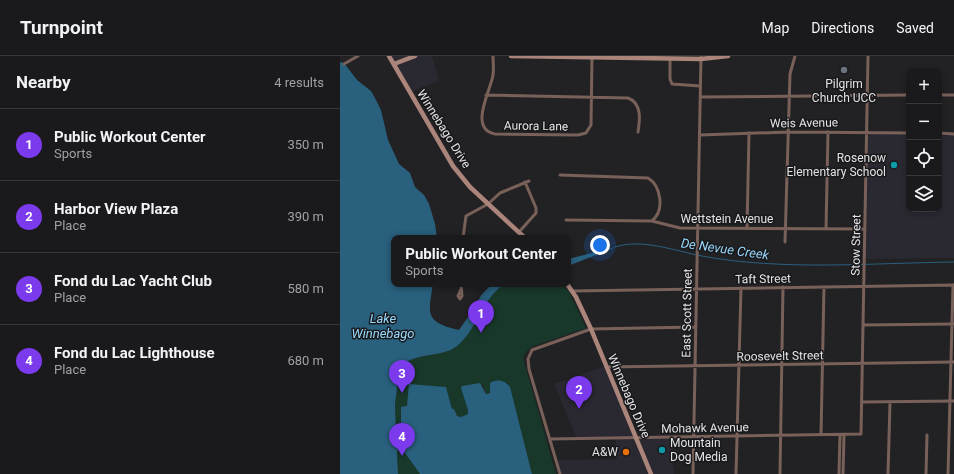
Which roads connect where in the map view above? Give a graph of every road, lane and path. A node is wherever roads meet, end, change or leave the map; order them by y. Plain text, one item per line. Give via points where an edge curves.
1 (358, 56) edge
2 (389, 56) edge
3 (415, 56) edge
4 (493, 56) edge
5 (511, 56) edge
6 (728, 56) edge
7 (796, 56) edge
8 (868, 56) edge
9 (592, 57) edge
10 (701, 57) edge
11 (670, 58) junction
12 (344, 64) dead end
13 (394, 64) junction
14 (700, 86) junction
15 (486, 95) junction
16 (867, 95) junction
17 (906, 95) edge
18 (942, 95) edge
19 (954, 95) edge
20 (790, 96) junction
21 (591, 97) junction
22 (700, 97) junction
23 (638, 132) dead end
24 (789, 132) junction
25 (828, 132) junction
26 (868, 132) junction
27 (749, 133) junction
28 (906, 133) edge
29 (942, 133) edge
30 (954, 134) edge
31 (700, 135) junction
32 (560, 175) dead end
33 (529, 181) dead end
34 (525, 182) junction
35 (488, 204) junction
36 (566, 220) dead end
37 (652, 221) junction
38 (747, 228) junction
39 (786, 228) junction
40 (698, 229) junction
41 (826, 229) junction
42 (865, 229) junction
43 (519, 232) junction
44 (463, 235) edge
45 (522, 235) edge
46 (785, 242) dead end
47 (953, 285) edge
48 (864, 286) junction
49 (569, 287) edge
50 (783, 287) junction
51 (824, 287) junction
52 (741, 288) junction
53 (697, 289) junction
54 (572, 291) junction
55 (953, 324) edge
56 (863, 325) junction
57 (696, 327) junction
58 (590, 329) junction
59 (952, 362) edge
60 (822, 364) junction
61 (862, 364) junction
62 (740, 365) junction
63 (782, 365) junction
64 (695, 366) junction
65 (606, 368) junction
66 (952, 401) edge
67 (862, 402) junction
68 (890, 402) junction
69 (861, 434) joint
70 (821, 435) junction
71 (842, 435) junction
72 (927, 435) dead end
73 (737, 436) junction
74 (781, 436) junction
75 (635, 437) junction
76 (694, 437) junction
77 (550, 439) junction
78 (560, 474) edge
79 (651, 474) edge
80 (693, 474) edge
81 (736, 474) edge
82 (780, 474) edge
83 (839, 474) edge
84 (843, 474) edge
85 (888, 474) edge
86 (926, 474) edge
87 (948, 474) edge

1 - 12 street
2 - 13 main road, Winnebago Drive
3 - 13 main road
4 - 15 street, Aurora Lane via 493,76
5 - 9 main road
6 - 10 main road
7 - 20 street via 790,71
8 - 16 street, Stow Street
9 - 11 main road
9 - 21 street, Aurora Lane
10 - 11 main road
10 - 14 street, East Scott Street
11 - 14 street via 672,84
13 - 35 main road, Winnebago Drive via 448,159
14 - 22 street, East Scott Street
15 - 21 street
15 - 21 street, Aurora Lane via 483,124 487,131 495,134 582,135 591,125
16 - 17 street
16 - 20 street
16 - 26 street, Stow Street
18 - 19 street
20 - 22 street
20 - 24 street
21 - 23 street via 627,97 633,100 639,113
22 - 31 street, East Scott Street
24 - 25 street, Weis Avenue
24 - 27 street, Weis Avenue
24 - 39 street
25 - 26 street, Weis Avenue
25 - 41 street
26 - 28 street, Weis Avenue
26 - 42 street, Stow Street
27 - 31 street, Weis Avenue
27 - 38 street
29 - 30 street
31 - 40 street, East Scott Street
32 - 37 street via 648,178 660,200 657,215
33 - 34 street
34 - 35 street via 500,193
34 - 43 street via 536,213
35 - 43 main road, Winnebago Drive
35 - 44 street via 466,216
36 - 37 street, Wettstein Avenue
37 - 40 street, Wettstein Avenue via 676,228
38 - 39 street, Wettstein Avenue
38 - 40 street, Wettstein Avenue
39 - 41 street, Wettstein Avenue
39 - 46 street
40 - 53 street, East Scott Street
41 - 42 street, Wettstein Avenue
42 - 48 street, Stow Street
43 - 45 main road, Winnebago Drive
47 - 48 street, Taft Street
47 - 55 street
48 - 51 street, Taft Street
48 - 56 street, Stow Street
49 - 54 main road, Winnebago Drive
50 - 51 street, Taft Street
50 - 52 street, Taft Street
50 - 63 street
51 - 60 street
52 - 53 street, Taft Street
52 - 62 street
53 - 54 street, Taft Street
53 - 57 street, East Scott Street
54 - 58 main road, Winnebago Drive
55 - 56 street
55 - 59 street
56 - 61 street, Stow Street
57 - 58 street
57 - 64 street, East Scott Street
58 - 65 main road, Winnebago Drive
58 - 77 street via 534,349 529,356 529,369
59 - 61 street, Roosevelt Street
59 - 66 street
60 - 61 street, Roosevelt Street
60 - 63 street, Roosevelt Street
60 - 70 street
61 - 67 street, Stow Street
62 - 63 street, Roosevelt Street
62 - 64 street, Roosevelt Street
62 - 73 street
63 - 74 street
64 - 65 street, Roosevelt Street
64 - 76 street, East Scott Street
65 - 75 main road, Winnebago Drive
66 - 68 street
66 - 87 street
67 - 68 street
67 - 69 street, Stow Street
68 - 85 street
69 - 71 street, Mohawk Avenue
70 - 71 street, Mohawk Avenue
70 - 74 street, Mohawk Avenue
71 - 83 street
71 - 84 street
72 - 86 street
73 - 74 street, Mohawk Avenue
73 - 76 street, Mohawk Avenue
73 - 81 street
74 - 82 street
75 - 76 street, Mohawk Avenue
75 - 77 street, Mohawk Avenue
75 - 79 main road, Winnebago Drive
76 - 80 street, East Scott Street
77 - 78 street

